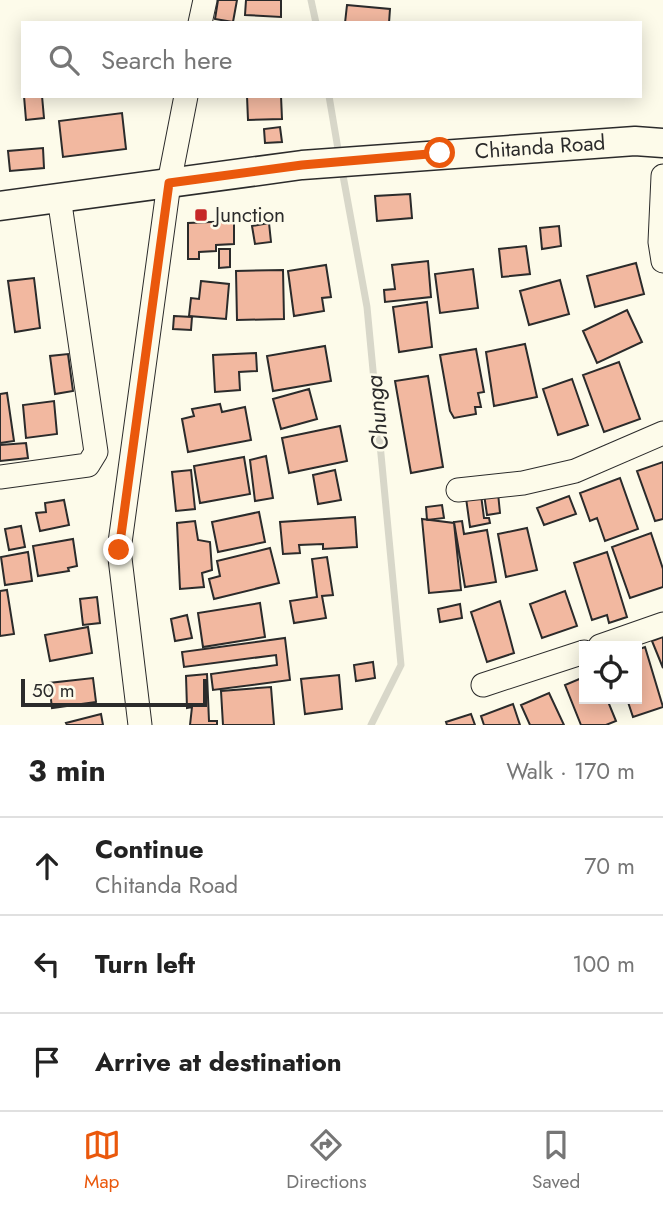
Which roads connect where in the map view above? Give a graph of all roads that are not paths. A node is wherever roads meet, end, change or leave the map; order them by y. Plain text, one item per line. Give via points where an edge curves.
1 (205, 0) edge
2 (200, 21) edge
3 (186, 98) edge
4 (663, 143) edge
5 (663, 177) edge
6 (169, 183) junction
7 (59, 197) junction
8 (0, 206) edge
9 (663, 261) edge
10 (663, 433) edge
11 (0, 477) edge
12 (458, 490) dead end
13 (663, 624) edge
14 (614, 641) edge
15 (579, 654) edge
16 (483, 685) dead end
17 (140, 725) edge

1 - 2 street
3 - 6 street
4 - 6 street, Chitanda Road via 635,141 370,159
5 - 9 street
6 - 7 street, Chitanda Road
6 - 17 street via 119,550
7 - 8 street, Chitanda Road
7 - 11 street via 96,452 88,465
10 - 12 street via 575,471 523,483
13 - 14 street
15 - 16 street

